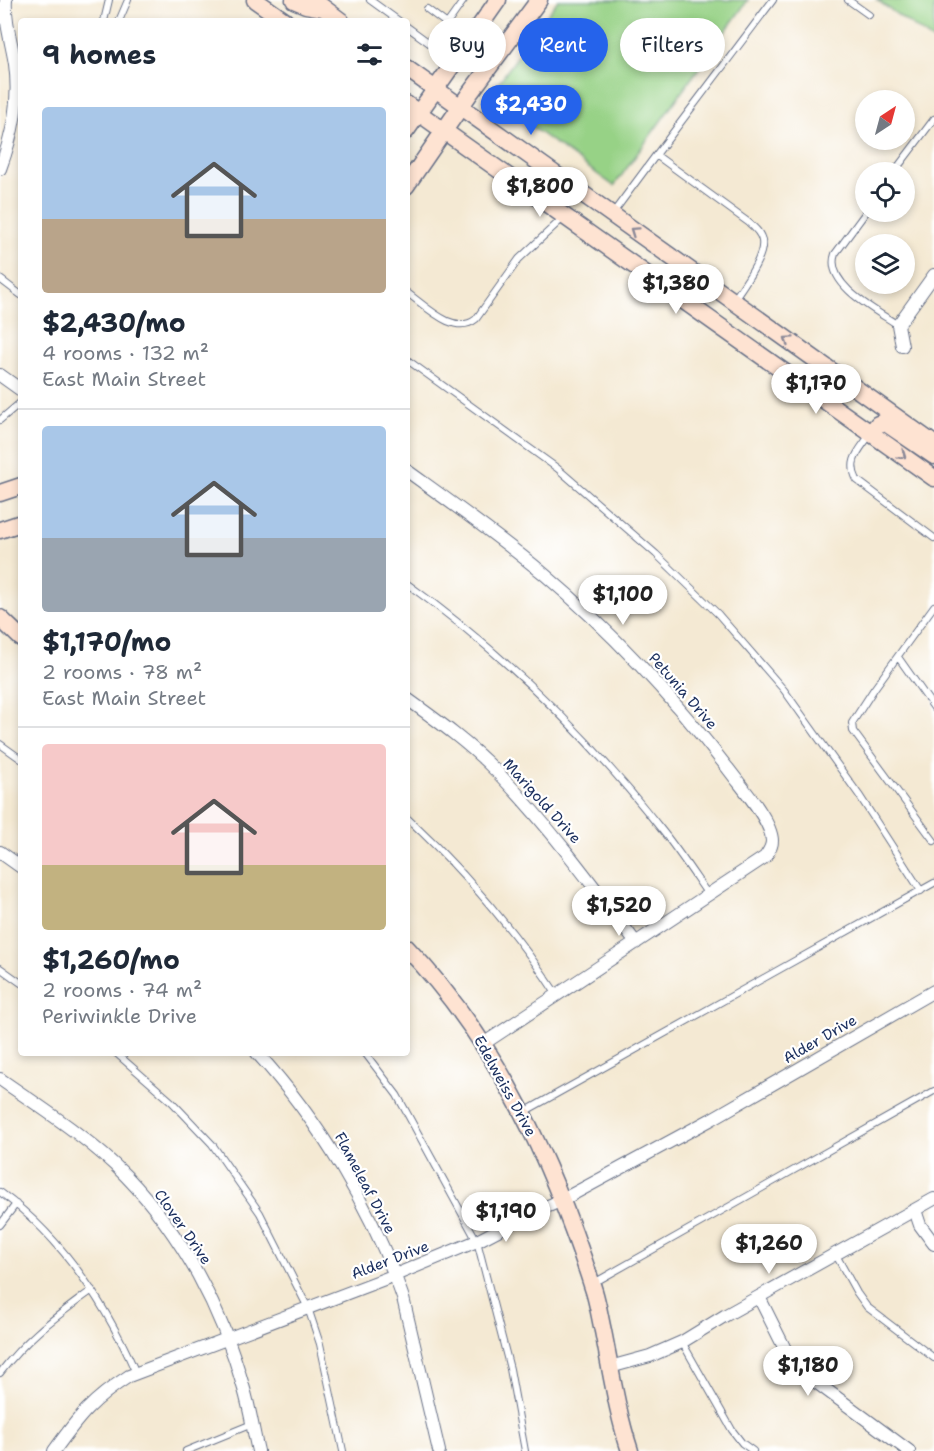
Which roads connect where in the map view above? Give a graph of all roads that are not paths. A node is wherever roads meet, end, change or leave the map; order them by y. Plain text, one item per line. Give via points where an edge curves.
1 (6, 0) edge
2 (109, 0) edge
3 (128, 0) edge
4 (255, 0) edge
5 (294, 0) edge
6 (370, 0) edge
7 (464, 0) edge
8 (498, 0) edge
9 (539, 0) edge
10 (773, 0) edge
11 (848, 0) edge
12 (322, 3) edge
13 (427, 9) dead end
14 (869, 15) dead end
15 (105, 18) edge
16 (120, 18) edge
17 (281, 18) edge
18 (338, 18) edge
19 (395, 18) edge
20 (439, 18) edge
21 (451, 18) edge
22 (410, 29) edge
23 (428, 42) edge
24 (410, 71) edge
25 (436, 90) junction
26 (461, 106) junction
27 (413, 109) edge
28 (934, 119) edge
29 (445, 130) junction
30 (656, 155) junction
31 (902, 162) edge
32 (0, 168) edge
33 (410, 180) edge
34 (612, 215) junction
35 (566, 216) junction
36 (859, 222) edge
37 (934, 275) edge
38 (0, 279) edge
39 (18, 292) edge
40 (410, 295) edge
41 (733, 301) junction
42 (718, 324) junction
43 (898, 325) junction
44 (902, 346) dead end
45 (410, 362) edge
46 (0, 375) edge
47 (18, 388) edge
48 (18, 405) edge
49 (0, 420) edge
50 (871, 433) junction
51 (934, 444) edge
52 (934, 456) edge
53 (410, 473) edge
54 (934, 478) edge
55 (18, 487) edge
56 (0, 493) edge
57 (18, 524) edge
58 (0, 530) edge
59 (934, 538) edge
60 (410, 586) edge
61 (934, 606) edge
62 (0, 618) edge
63 (18, 635) edge
64 (898, 657) junction
65 (410, 701) edge
66 (934, 708) edge
67 (0, 744) edge
68 (18, 757) edge
69 (410, 821) edge
70 (934, 841) edge
71 (0, 852) edge
72 (18, 865) edge
73 (934, 883) edge
74 (921, 891) junction
75 (709, 896) junction
76 (636, 943) junction
77 (410, 951) edge
78 (0, 968) edge
79 (18, 981) edge
80 (557, 995) junction
81 (933, 995) edge
82 (483, 1044) junction
83 (119, 1056) edge
84 (259, 1056) edge
85 (367, 1056) edge
86 (0, 1078) edge
87 (934, 1091) edge
88 (524, 1113) junction
89 (0, 1192) edge
90 (934, 1198) edge
91 (561, 1200) junction
92 (16, 1204) junction
93 (915, 1210) junction
94 (0, 1225) edge
95 (477, 1241) junction
96 (934, 1244) edge
97 (836, 1255) junction
98 (395, 1275) junction
99 (591, 1284) junction
100 (92, 1290) junction
101 (759, 1297) junction
102 (308, 1308) junction
103 (227, 1339) junction
104 (682, 1342) junction
105 (934, 1358) edge
106 (610, 1367) junction
107 (0, 1372) edge
108 (136, 1373) junction
109 (252, 1424) junction
110 (54, 1451) edge
111 (186, 1451) edge
112 (258, 1451) edge
113 (343, 1451) edge
114 (439, 1451) edge
115 (525, 1451) edge
116 (630, 1451) edge
117 (753, 1451) edge
118 (909, 1451) edge

1 - 32 street via 17,101 11,139
2 - 15 lane
3 - 16 lane
4 - 17 main road
5 - 12 main road via 306,5
6 - 19 lane
7 - 21 lane
8 - 25 main road
9 - 26 main road
10 - 30 lane
11 - 14 lane
12 - 18 main road
13 - 20 lane
22 - 23 lane
24 - 25 main road
25 - 26 main road
25 - 27 main road
26 - 29 main road
26 - 34 main road
27 - 29 main road
28 - 31 lane
29 - 33 main road
29 - 35 main road
30 - 34 lane
30 - 41 lane via 758,230 763,242 760,255
41 -> 34 main road
35 - 40 lane via 519,259 471,323 461,326 449,322
35 - 42 main road
36 - 43 lane via 835,254 835,273 854,295
37 - 43 street
38 - 39 lane
41 - 42 main road
51 -> 41 main road
42 - 50 main road
43 - 44 street
45 - 74 lane via 557,468 718,614 784,690
46 - 47 street
48 - 49 lane
50 - 52 main road via 884,422
50 -> 54 main road
50 - 59 lane via 853,461 857,480
53 - 75 street, Petunia Drive via 543,573 629,653 748,795 768,826 770,850
55 - 56 main road
57 - 58 main road
60 - 75 lane via 445,611 556,709 662,829
61 - 64 lane
62 - 63 main road
64 - 66 lane
64 - 70 lane via 854,718 853,731
65 - 76 street, Marigold Drive via 496,771 568,851
67 - 68 lane
69 - 80 lane via 450,858 495,910
71 - 72 street
73 - 74 lane
74 - 88 lane
75 - 76 street
76 - 80 street
77 - 82 main road, Edelweiss Drive via 455,1003
78 - 79 lane
80 - 82 street
81 - 91 street, Alder Drive
82 - 88 main road, Edelweiss Drive
83 - 102 lane via 212,1144 260,1213
84 - 98 street, Flameleaf Drive via 284,1082 320,1131 373,1226
85 - 95 lane via 397,1095
86 - 103 street, Clover Drive via 79,1135 140,1192 188,1257 210,1295
87 - 99 lane
88 - 91 main road, Edelweiss Drive
89 - 92 lane
90 - 93 street
91 - 95 street, Alder Drive
91 - 99 main road, Edelweiss Drive
92 - 94 lane
92 - 100 lane via 59,1245
93 - 96 street
93 - 97 street
95 - 98 street, Alder Drive
95 - 115 lane via 510,1369
97 - 101 street
97 - 105 lane via 867,1307
98 - 102 street, Alder Drive
98 - 114 street, Flameleaf Drive
99 - 106 main road, Edelweiss Drive
100 - 107 lane via 37,1331
100 - 108 lane
101 - 104 street
101 - 118 street via 786,1351 805,1374
102 - 103 street, Alder Drive
102 - 113 lane via 320,1344
103 - 108 street, Alder Drive
103 - 109 street, Clover Drive
104 - 106 street
104 - 117 lane via 732,1431
106 - 116 main road, Edelweiss Drive
108 - 110 street, Alder Drive via 91,1404
109 - 111 lane
109 - 112 street, Clover Drive

